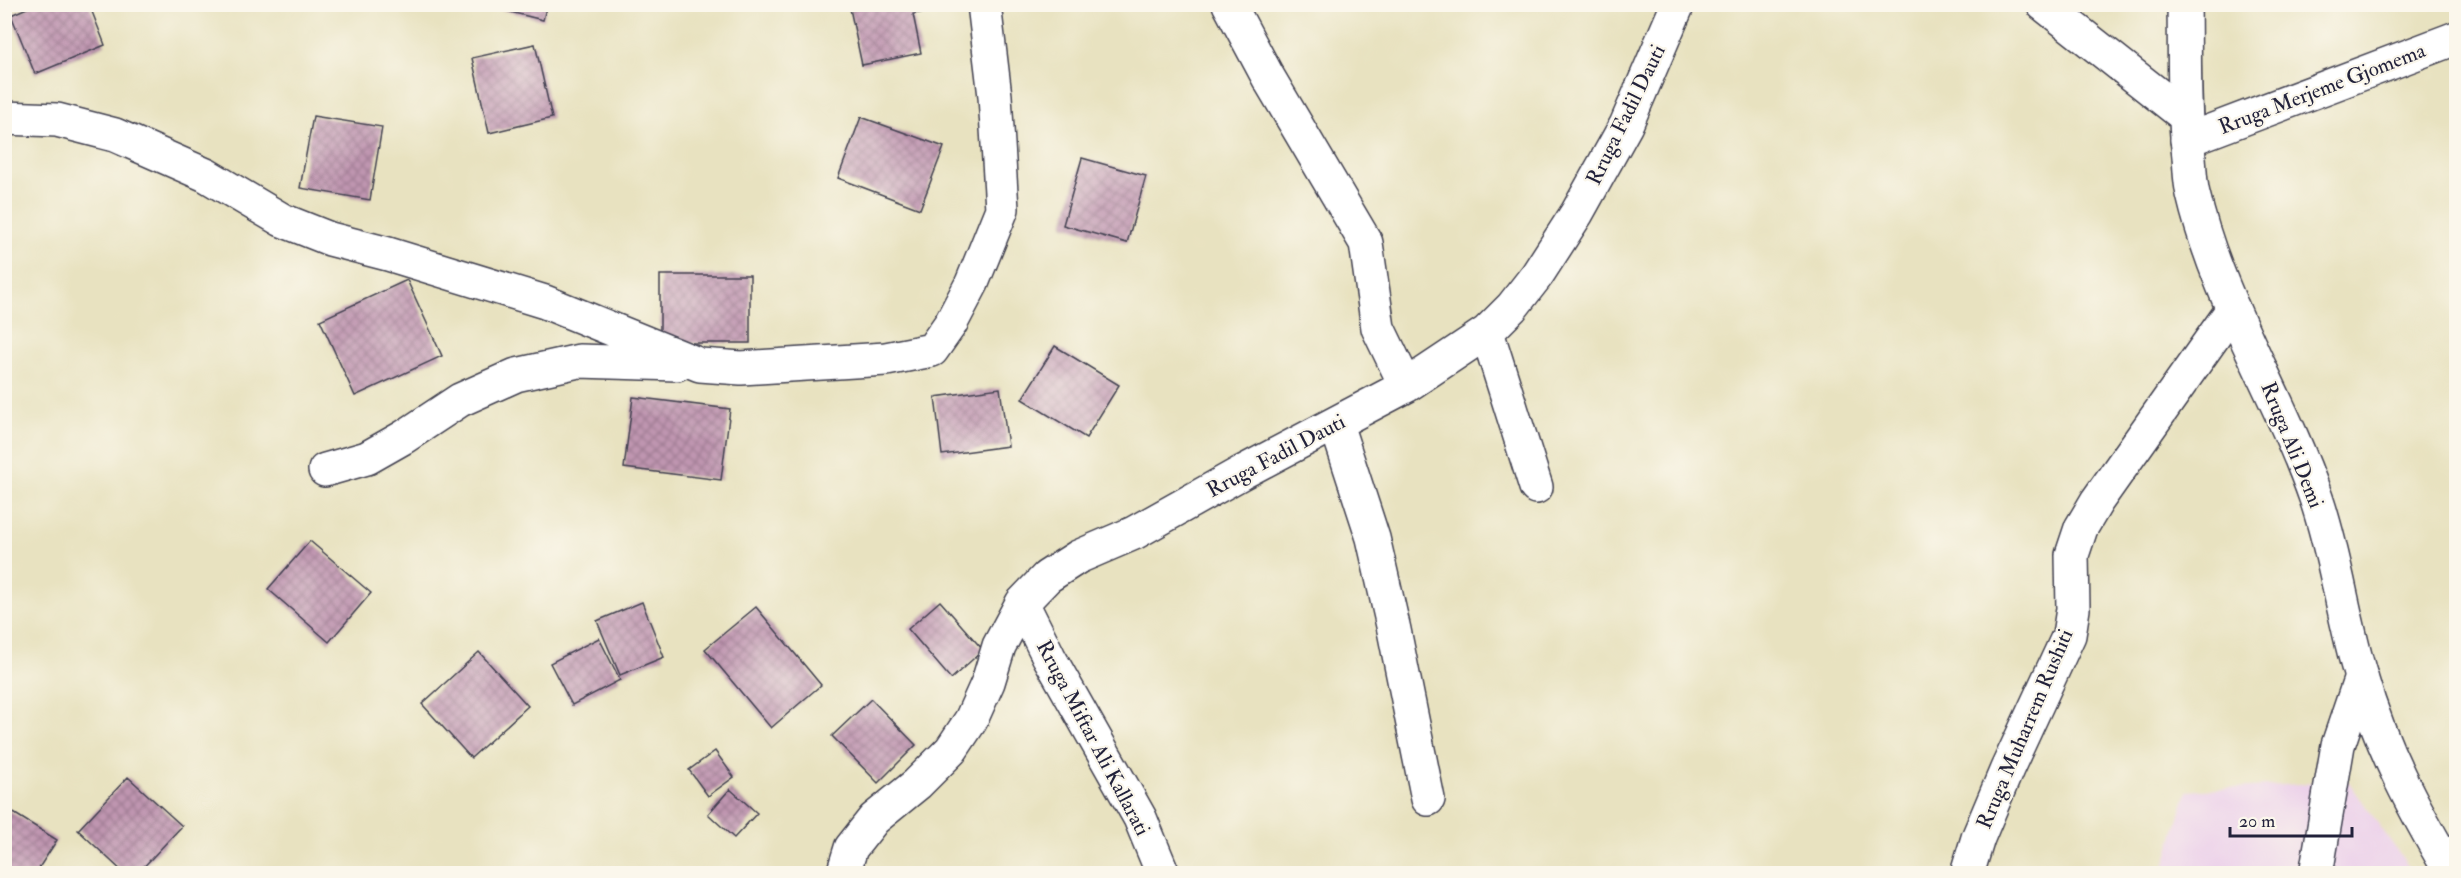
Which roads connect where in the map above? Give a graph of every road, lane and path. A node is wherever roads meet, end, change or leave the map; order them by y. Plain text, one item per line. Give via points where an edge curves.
1 (984, 4) edge
2 (1229, 4) edge
3 (1678, 4) edge
4 (2043, 4) edge
5 (2184, 4) edge
6 (2457, 38) edge
7 (4, 118) edge
8 (2186, 128) junction
9 (2233, 309) junction
10 (1487, 332) junction
11 (700, 365) junction
12 (1406, 386) junction
13 (1336, 424) junction
14 (325, 470) dead end
15 (1536, 487) dead end
16 (1022, 603) junction
17 (2361, 677) junction
18 (1428, 798) dead end
19 (843, 873) edge
20 (1163, 873) edge
21 (1967, 873) edge
22 (2316, 873) edge
23 (2452, 873) edge

1 - 11 street via 1002,209 972,283 932,350 886,359 741,368
2 - 12 street via 1366,243 1378,328
3 - 10 street, Rruga Fadil Dauti via 1626,125 1576,213 1537,275
4 - 8 street
5 - 8 street, Rruga Ali Demi
6 - 8 street, Rruga Merjeme Gjomema
7 - 11 street via 57,120 115,135 206,175 282,219 330,239 545,302
8 - 9 street, Rruga Ali Demi via 2192,192
9 - 17 street, Rruga Ali Demi via 2295,442 2316,500
9 - 21 street, Rruga Muharrem Rushiti via 2080,528 2072,555 2073,609 2069,635 2007,769
10 - 12 street, Rruga Fadil Dauti
10 - 15 street
11 - 14 street via 579,361 516,375 460,400 367,458
12 - 13 street, Rruga Fadil Dauti
13 - 16 street, Rruga Fadil Dauti via 1134,533 1078,557 1047,577
13 - 18 street via 1372,538 1395,630
16 - 19 street, Rruga Fadil Dauti via 999,646 971,720 951,750 874,819 851,849
16 - 20 street, Rruga Miftar Ali Kallarati via 1140,818
17 - 22 street via 2338,745
17 - 23 street, Rruga Ali Demi via 2385,748

